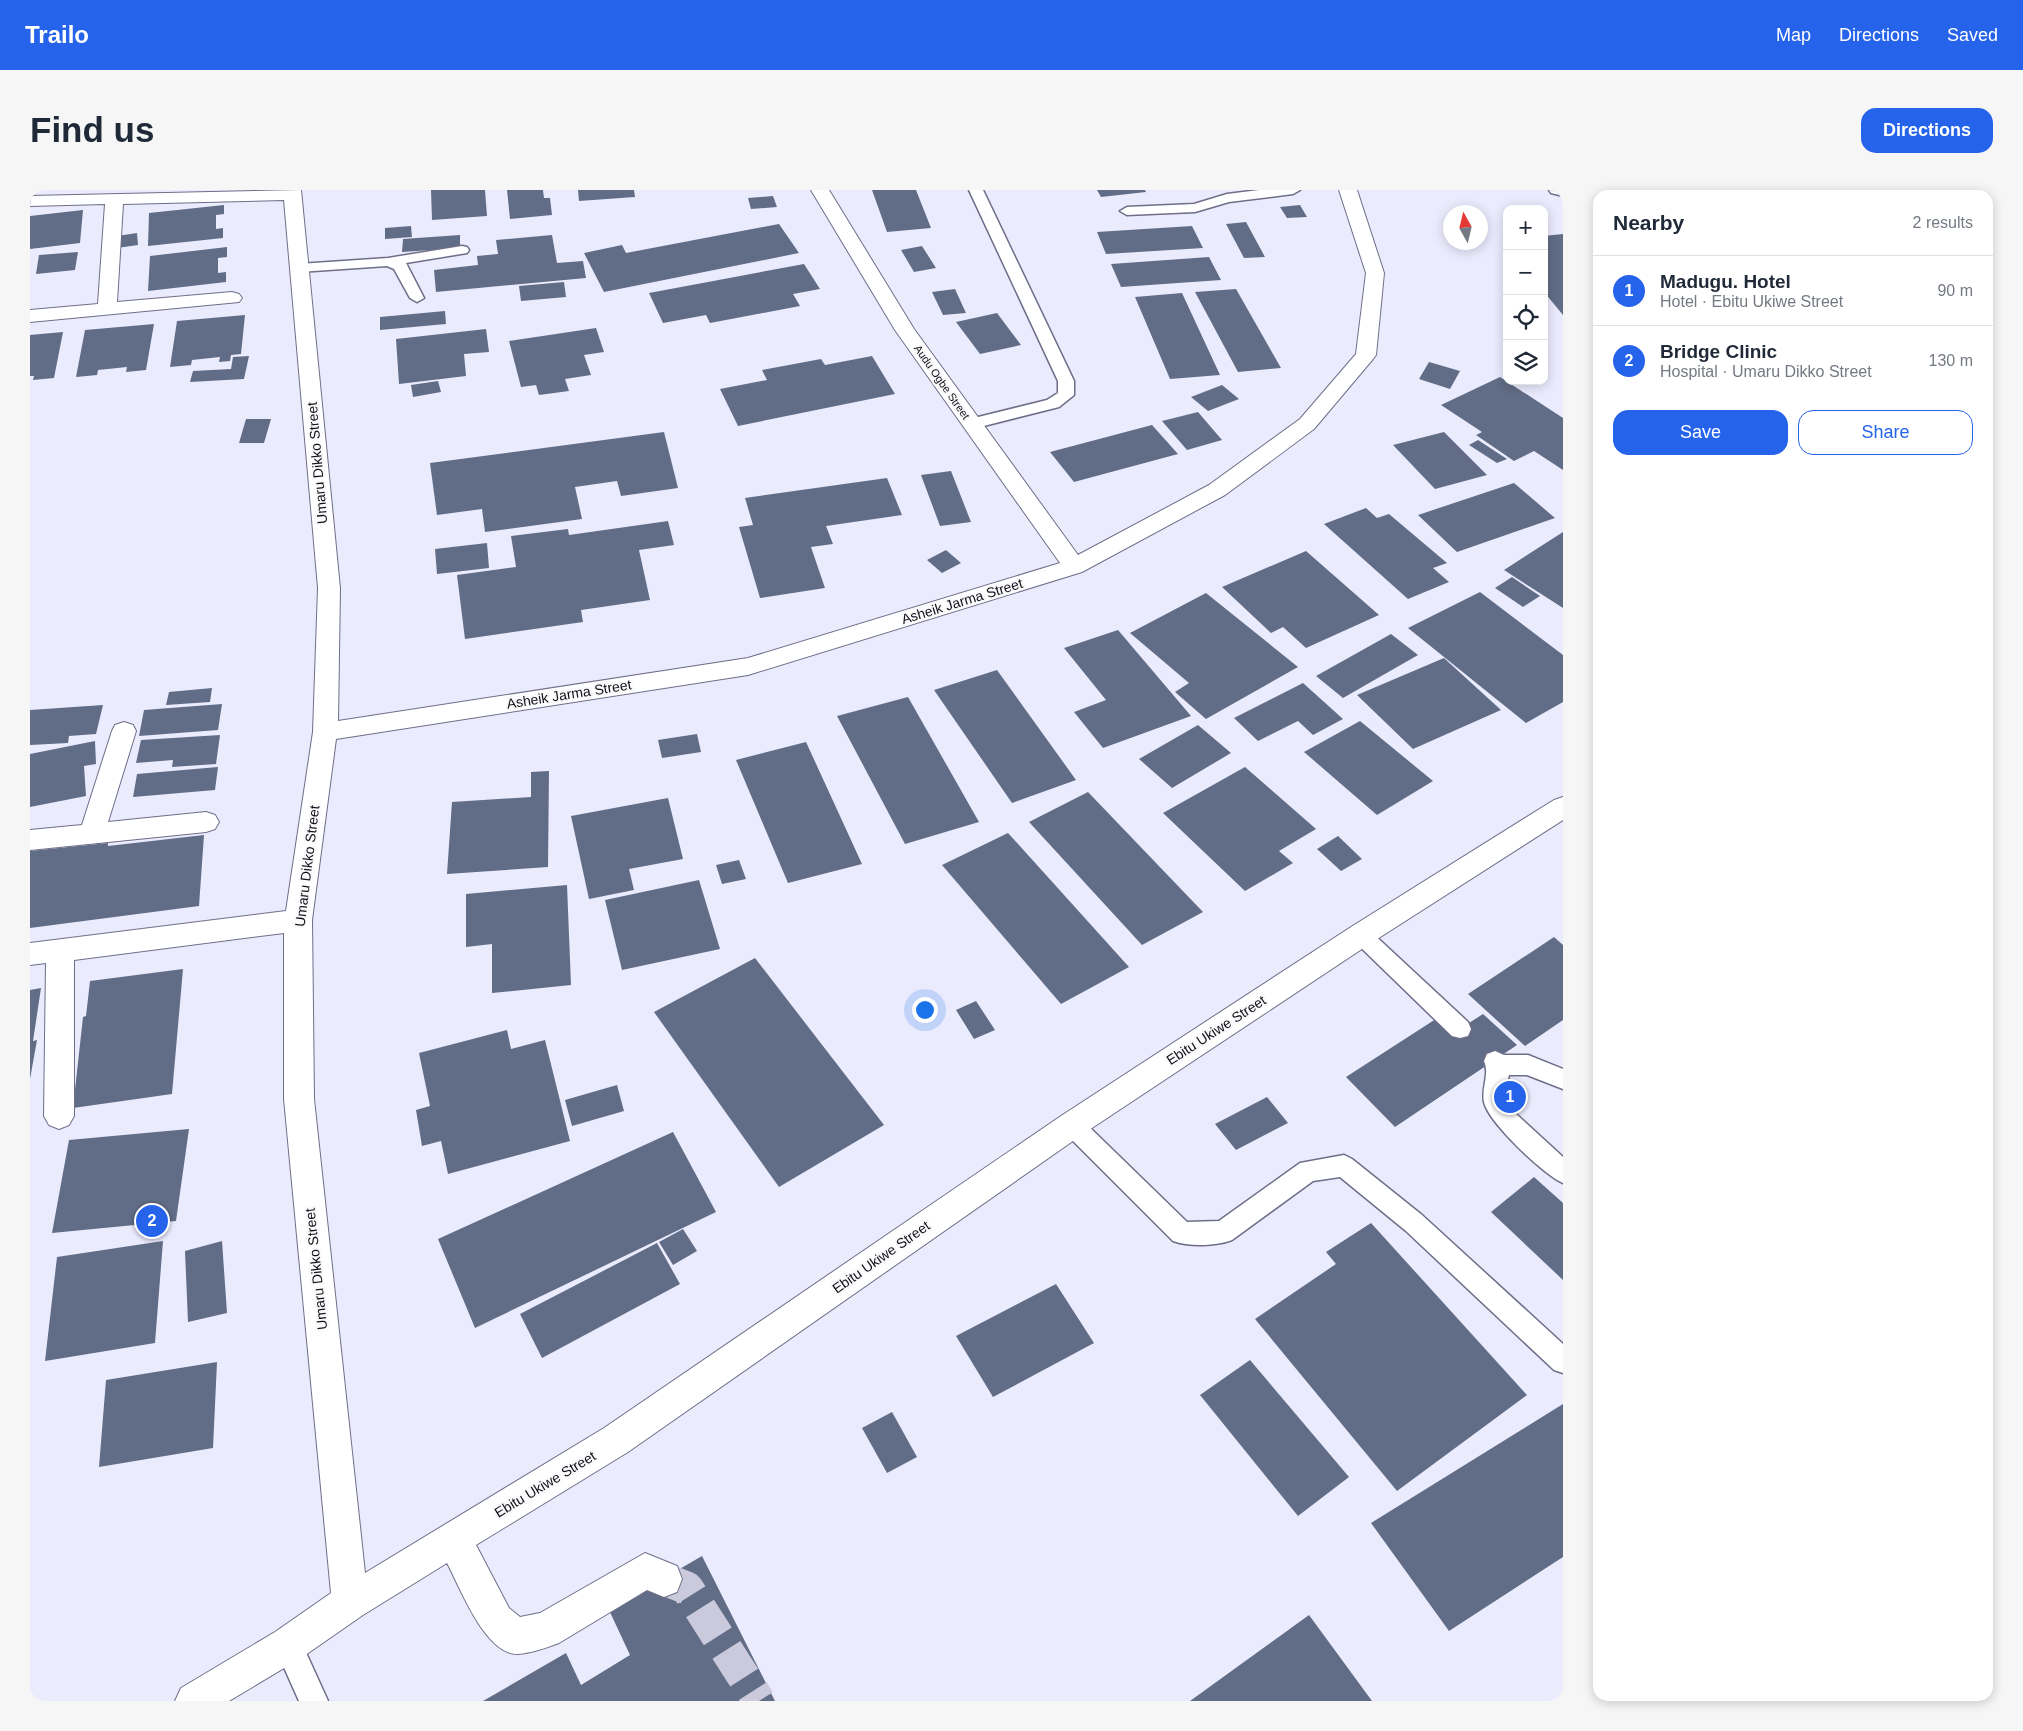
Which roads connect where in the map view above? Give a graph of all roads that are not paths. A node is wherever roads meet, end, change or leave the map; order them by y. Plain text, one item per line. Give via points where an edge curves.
1 (820, 190) edge
2 (976, 190) edge
3 (1294, 190) edge
4 (1348, 190) edge
5 (1556, 190) edge
6 (1271, 191) edge
7 (292, 192) edge
8 (1563, 192) edge
9 (114, 198) junction
10 (30, 201) edge
11 (1127, 211) dead end
12 (462, 250) dead end
13 (388, 262) junction
14 (299, 268) junction
15 (232, 298) dead end
16 (417, 298) dead end
17 (107, 310) junction
18 (30, 316) edge
19 (972, 424) junction
20 (1074, 567) junction
21 (124, 731) dead end
22 (325, 732) junction
23 (1563, 807) edge
24 (206, 822) dead end
25 (92, 832) junction
26 (30, 840) edge
27 (298, 920) junction
28 (1361, 935) junction
29 (60, 950) junction
30 (30, 954) edge
31 (1460, 1028) dead end
32 (1563, 1079) edge
33 (59, 1116) dead end
34 (1072, 1125) junction
35 (1563, 1172) edge
36 (1563, 1361) edge
37 (454, 1539) junction
38 (664, 1578) tunnel mouth
39 (350, 1602) junction
40 (288, 1645) junction
41 (194, 1701) edge
42 (314, 1701) edge

1 - 19 street, Audu Ogbe Street via 905,330
2 - 19 lane via 1066,382 1066,396 1054,404
3 - 6 lane
4 - 20 street, Asheik Jarma Street via 1375,273 1366,355 1307,424 1217,490
5 - 8 lane
6 - 11 lane via 1227,198 1195,208
7 - 9 street
7 - 14 street, Umaru Dikko Street
9 - 10 street
9 - 17 street
12 - 13 lane
13 - 14 lane
13 - 16 lane via 400,266
14 - 22 street, Umaru Dikko Street via 329,588
15 - 17 street
17 - 18 street
19 - 20 street, Audu Ogbe Street
20 - 22 street, Asheik Jarma Street via 748,666
21 - 25 street
22 - 27 street, Umaru Dikko Street
23 - 28 street, Ebitu Ukiwe Street
24 - 25 street
25 - 26 street
27 - 29 street
27 - 39 street, Umaru Dikko Street via 299,1099
28 - 31 lane
28 - 34 street, Ebitu Ukiwe Street
29 - 30 street
29 - 33 street
32 - 35 lane via 1528,1065 1497,1063 1495,1095 1496,1106 1504,1117
34 - 36 lane via 1182,1233 1223,1232 1308,1171 1344,1166 1414,1223
34 - 37 street, Ebitu Ukiwe Street via 616,1440
37 - 38 street via 496,1621 516,1636 546,1630 645,1571
37 - 39 street, Ebitu Ukiwe Street
39 - 40 street, Ebitu Ukiwe Street
40 - 41 street, Ebitu Ukiwe Street
40 - 42 lane

